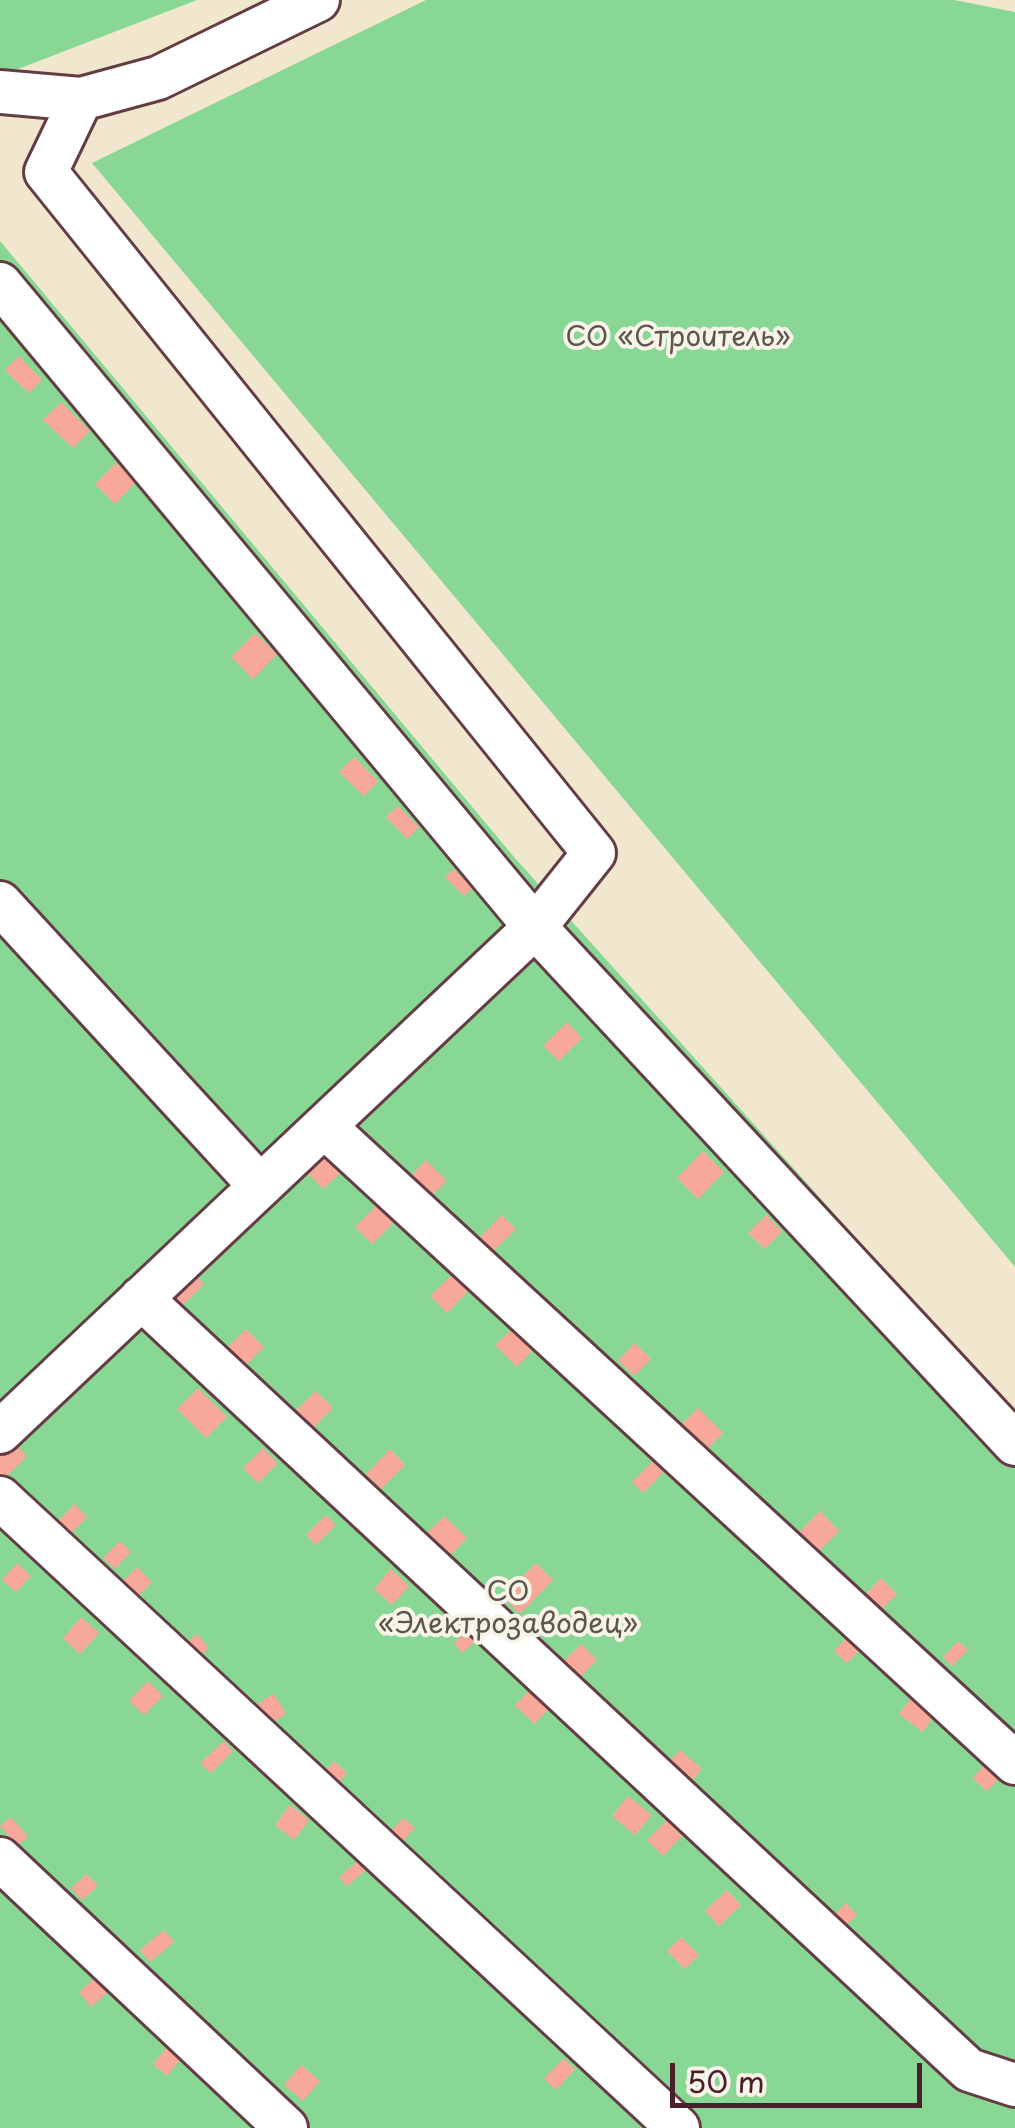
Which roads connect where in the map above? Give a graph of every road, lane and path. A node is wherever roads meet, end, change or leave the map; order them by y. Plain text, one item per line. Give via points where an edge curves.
1 (318, 0) edge
2 (0, 92) edge
3 (82, 99) junction
4 (0, 284) edge
5 (0, 903) edge
6 (535, 927) junction
7 (324, 1126) junction
8 (260, 1186) junction
9 (141, 1298) junction
10 (5, 1416) edge
11 (1015, 1444) edge
12 (0, 1498) edge
13 (1015, 1763) edge
14 (0, 1859) edge
15 (1015, 2085) edge
16 (286, 2128) edge
17 (678, 2128) edge

1 - 3 lane via 158,78
2 - 3 lane
3 - 6 lane via 46,172 594,854
4 - 6 lane
5 - 8 lane
6 - 7 lane
6 - 11 lane
7 - 8 lane
7 - 13 lane
8 - 9 lane
9 - 10 lane
9 - 15 lane via 970,2070
12 - 17 lane
14 - 16 lane

